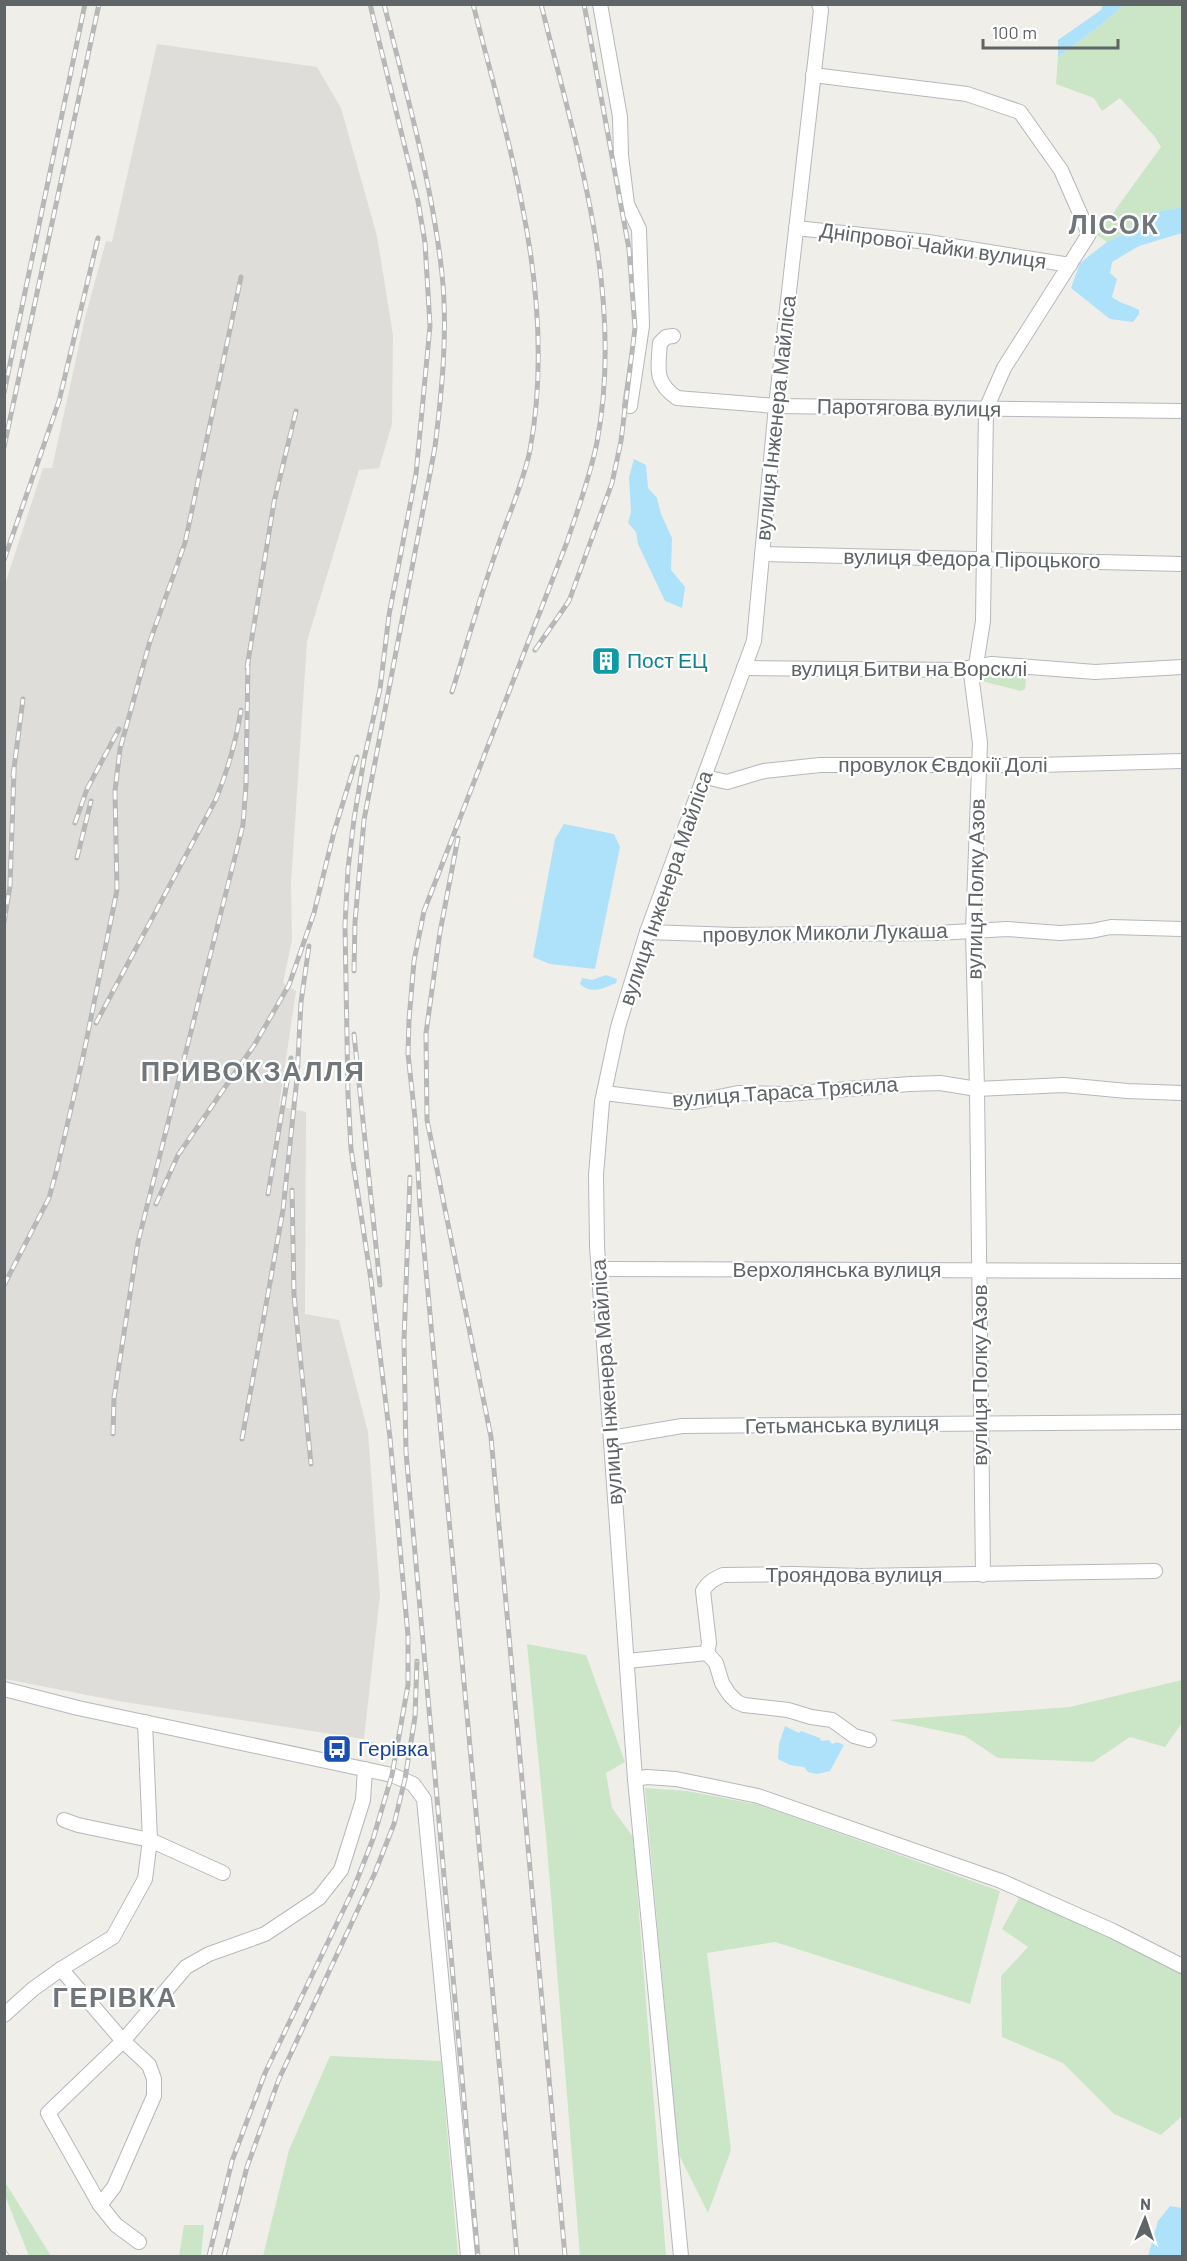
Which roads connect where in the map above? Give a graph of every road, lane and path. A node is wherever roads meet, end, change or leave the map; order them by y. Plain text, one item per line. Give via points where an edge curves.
1 (600, 4) edge
2 (819, 4) edge
3 (813, 75) junction
4 (796, 228) junction
5 (1070, 265) junction
6 (673, 336) dead end
7 (630, 406) dead end
8 (776, 406) junction
9 (986, 409) junction
10 (1182, 411) edge
11 (762, 554) junction
12 (984, 558) junction
13 (1182, 564) edge
14 (976, 665) junction
15 (1182, 667) edge
16 (744, 669) junction
17 (1182, 761) edge
18 (978, 764) junction
19 (705, 777) junction
20 (1182, 929) edge
21 (973, 931) junction
22 (646, 932) junction
23 (977, 1089) junction
24 (604, 1093) junction
25 (1182, 1093) edge
26 (599, 1269) junction
27 (980, 1270) junction
28 (1182, 1271) edge
29 (1182, 1422) edge
30 (980, 1423) junction
31 (611, 1438) junction
32 (1155, 1571) dead end
33 (983, 1575) junction
34 (707, 1653) junction
35 (627, 1661) junction
36 (4, 1689) edge
37 (145, 1722) junction
38 (869, 1740) dead end
39 (364, 1769) junction
40 (635, 1779) junction
41 (64, 1820) dead end
42 (150, 1840) junction
43 (223, 1872) dead end
44 (1182, 1966) edge
45 (61, 1969) junction
46 (4, 2015) edge
47 (123, 2041) junction
48 (100, 2205) junction
49 (139, 2242) dead end
50 (468, 2256) edge
51 (681, 2256) edge

1 - 7 street via 620,117 627,204 639,229 642,326
2 - 3 street, вулиця Інженера Майліса
3 - 4 street, вулиця Інженера Майліса
3 - 5 street, вулиця Полку Азов via 967,94 1020,112 1061,170 1089,234
4 - 5 street, Дніпрової Чайки вулиця via 928,242
4 - 8 street, вулиця Інженера Майліса
5 - 9 street, вулиця Полку Азов via 1004,368
6 - 8 street, Паротягова вулиця via 660,343 660,380 664,389 677,398
8 - 9 street, Паротягова вулиця
8 - 11 street, вулиця Інженера Майліса
9 - 10 street, Паротягова вулиця
9 - 12 street, вулиця Полку Азов
11 - 12 street, вулиця Федора Піроцького
11 - 16 street, вулиця Інженера Майліса via 754,641
12 - 13 street, вулиця Федора Піроцького
12 - 14 street, вулиця Полку Азов via 983,621
14 - 15 street, вулиця Битви на Ворсклі via 1095,672
14 - 16 street, вулиця Битви на Ворсклі via 957,670
14 - 18 street, вулиця Полку Азов via 971,674 980,742
16 - 19 street, вулиця Інженера Майліса
17 - 18 street, провулок Євдокії Долі
18 - 19 street, провулок Євдокії Долі via 820,765 764,771 727,782
18 - 21 street, вулиця Полку Азов
19 - 22 street, вулиця Інженера Майліса
20 - 21 street, провулок Миколи Лукаша
21 - 22 street, провулок Миколи Лукаша via 735,935
21 - 23 street, вулиця Полку Азов
22 - 24 street, вулиця Інженера Майліса via 618,1027
23 - 24 street, вулиця Тараса Трясила via 940,1083 910,1084 785,1094 738,1093 694,1102
23 - 25 street, вулиця Тараса Трясила via 1064,1085
23 - 27 street, вулиця Полку Азов
24 - 26 street, вулиця Інженера Майліса via 596,1174
26 - 27 street, Верхолянська вулиця
26 - 31 street, вулиця Інженера Майліса
27 - 28 street, Верхолянська вулиця
27 - 30 street, вулиця Полку Азов
29 - 30 street, Гетьманська вулиця
30 - 31 street, Гетьманська вулиця via 682,1426
30 - 33 street, вулиця Полку Азов
31 - 35 street, вулиця Інженера Майліса
32 - 33 street, Трояндова вулиця
33 - 34 street, Трояндова вулиця via 723,1575 706,1584 703,1591
34 - 35 street
34 - 38 street via 737,1702 832,1720 854,1736
35 - 40 street, вулиця Інженера Майліса
36 - 37 street
37 - 39 street
37 - 42 street
39 - 47 street via 363,1800 341,1870 319,1898 265,1934 209,1954 186,1967
39 - 50 street via 414,1784 424,1799
40 - 44 street via 676,1779 758,1796 1001,1881
40 - 51 street, вулиця Інженера Майліса
41 - 42 street
42 - 43 street
42 - 45 street via 145,1879 113,1937
45 - 46 street
45 - 47 street
47 - 48 street via 149,2065 154,2096 114,2187
47 - 48 street via 48,2113
48 - 49 street via 116,2225

